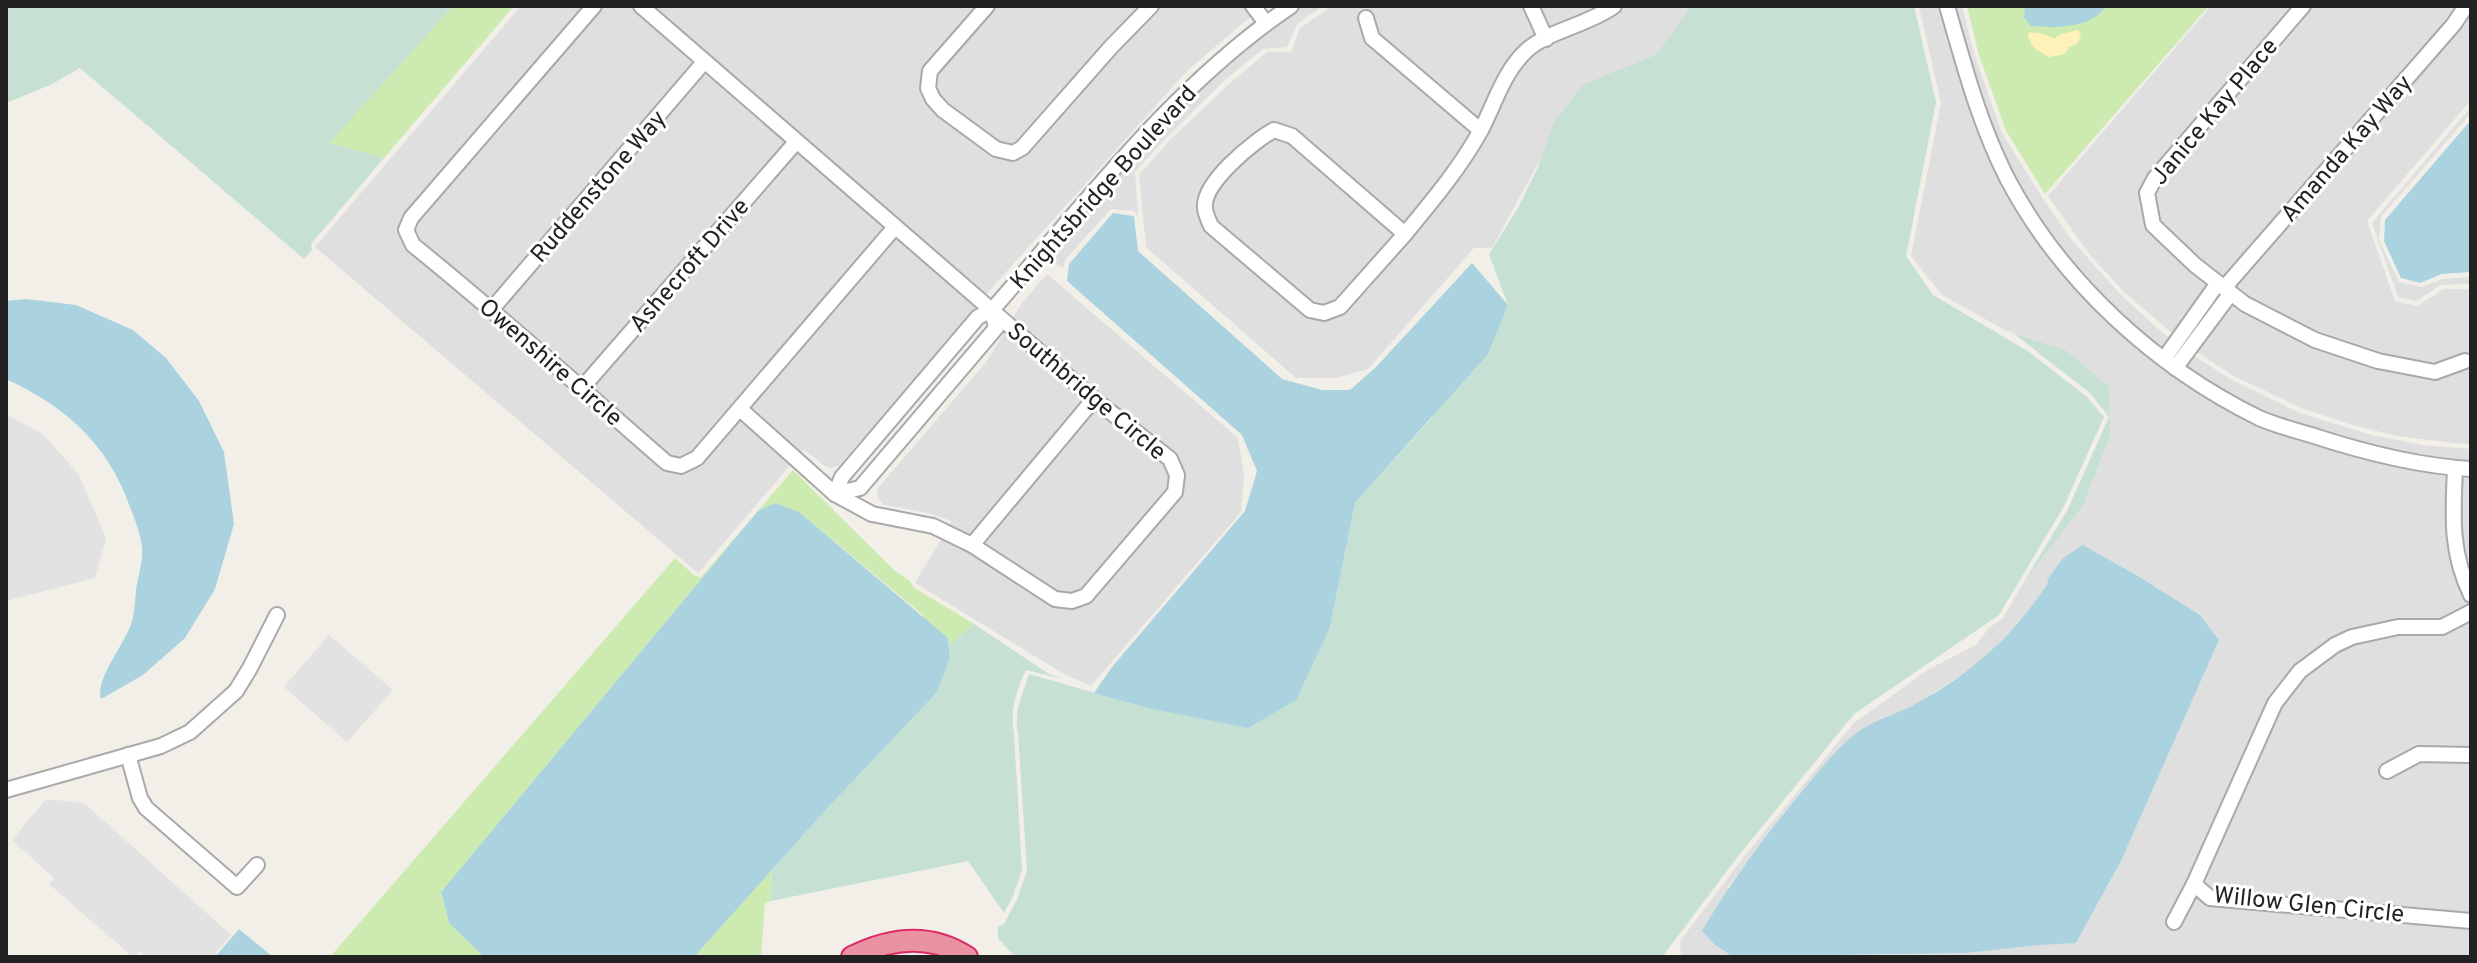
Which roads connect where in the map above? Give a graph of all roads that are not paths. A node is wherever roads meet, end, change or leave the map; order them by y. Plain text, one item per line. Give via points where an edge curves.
1 (594, 6) edge
2 (641, 6) edge
3 (987, 6) edge
4 (1151, 6) edge
5 (1253, 6) edge
6 (1291, 6) edge
7 (1531, 6) edge
8 (1614, 6) edge
9 (1947, 6) edge
10 (2303, 6) edge
11 (2466, 6) edge
12 (1366, 18) dead end
13 (1266, 23) junction
14 (1546, 39) junction
15 (704, 62) junction
16 (1480, 130) junction
17 (796, 142) junction
18 (895, 227) junction
19 (1405, 234) junction
20 (2224, 288) junction
21 (492, 309) junction
22 (992, 310) junction
23 (2465, 361) dead end
24 (2170, 363) junction
25 (582, 388) junction
26 (1094, 399) junction
27 (907, 401) junction
28 (740, 409) junction
29 (923, 415) junction
30 (2455, 468) junction
31 (2471, 469) edge
32 (835, 494) junction
33 (972, 545) junction
34 (2471, 595) edge
35 (2471, 612) edge
36 (277, 615) dead end
37 (128, 755) junction
38 (2471, 755) edge
39 (2387, 771) dead end
40 (6, 790) edge
41 (257, 865) dead end
42 (2194, 884) junction
43 (2471, 921) edge
44 (2174, 922) dead end
45 (852, 957) edge
46 (967, 957) edge

1 - 21 street, Owenshire Circle via 406,230 413,245
2 - 15 street
3 - 4 street via 930,71 928,88 943,110 996,149 1013,153
5 - 13 street
6 - 13 street, Knightsbridge Boulevard
7 - 14 street
8 - 14 street
9 - 24 street via 1979,117 2041,234 2109,313
10 - 20 street, Janice Kay Place via 2147,193 2153,225
11 - 20 street, Amanda Kay Way
12 - 16 street via 1372,38
13 - 22 street, Knightsbridge Boulevard via 1168,108
14 - 16 street via 1515,64
15 - 17 street
15 - 21 street, Ruddenstone Way
16 - 19 street via 1449,180
17 - 18 street
17 - 25 street, Ashecroft Drive
18 - 22 street
18 - 28 street, Owenshire Circle
19 - 19 street via 1340,307 1324,313 1310,310 1211,226 1204,207 1209,188 1257,139 1274,130 1292,136
20 - 23 street via 2315,340 2378,361 2435,372
20 - 24 street, Amanda Kay Way
21 - 25 street, Owenshire Circle
22 - 26 street, Southbridge Circle
22 - 27 street, Knightsbridge Boulevard via 978,317
22 - 29 street, Knightsbridge Boulevard via 996,328
24 - 30 street via 2261,419 2371,455
25 - 28 street, Owenshire Circle via 667,463 681,466 697,458
26 - 33 street
26 - 33 street, Southbridge Circle via 1170,459 1177,475 1175,492 1086,596 1072,601 1055,599
27 - 29 street
27 - 32 street, Knightsbridge Boulevard via 842,477
28 - 32 street, Southbridge Circle
29 - 32 street, Knightsbridge Boulevard via 860,488
30 - 31 street
30 - 34 street via 2454,541
32 - 33 street, Southbridge Circle via 872,514 933,526
35 - 42 street via 2442,627 2398,627 2352,637 2300,671 2275,703
36 - 37 street via 236,691 218,710 190,732
37 - 40 street
37 - 41 street via 146,808 237,887
38 - 39 street via 2419,754
42 - 43 street, Willow Glen Circle via 2210,898
42 - 44 street, Willow Glen Circle
45 - 46 highway via 905,940 935,942

